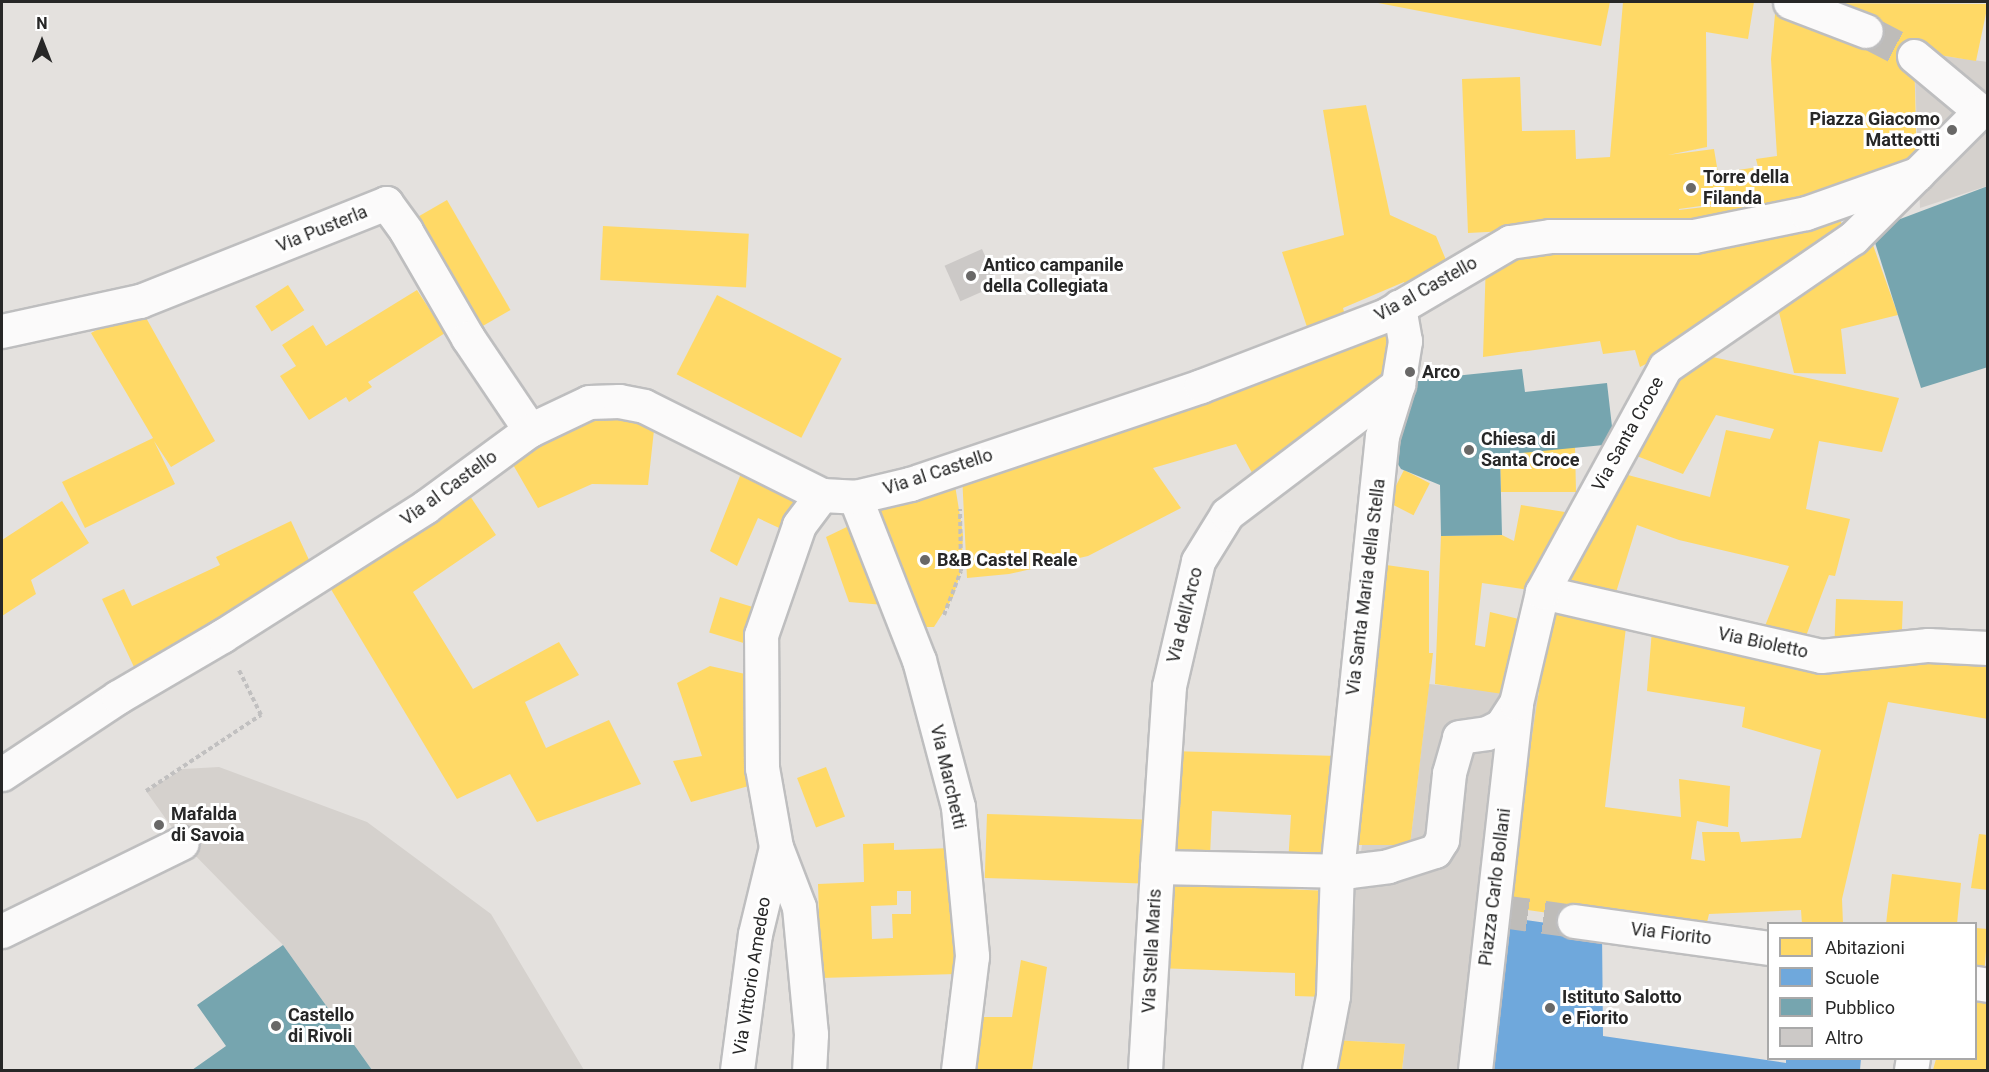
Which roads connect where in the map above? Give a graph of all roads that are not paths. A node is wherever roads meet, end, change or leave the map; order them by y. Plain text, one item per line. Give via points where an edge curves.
1 (1790, 2) edge
2 (1866, 31) tunnel mouth
3 (1914, 56) tunnel mouth
4 (1984, 111) edge
5 (1917, 174) junction
6 (1399, 307) junction
7 (2, 331) edge
8 (1398, 384) junction
9 (530, 430) junction
10 (822, 495) junction
11 (855, 497) junction
12 (1542, 592) junction
13 (1988, 648) edge
14 (1517, 699) junction
15 (2, 774) edge
16 (183, 843) dead end
17 (776, 847) junction
18 (1157, 867) junction
19 (1337, 871) junction
20 (1574, 921) tunnel mouth
21 (2, 931) edge
22 (1767, 948) edge
23 (737, 1071) edge
24 (809, 1071) edge
25 (958, 1071) edge
26 (1145, 1071) edge
27 (1320, 1071) edge
28 (1475, 1071) edge

1 - 2 street
3 - 4 street
4 - 5 street
5 - 6 street, Via al Castello via 1806,213 1694,236 1550,236 1510,242
5 - 12 street, Via Santa Croce via 1853,238 1665,367
6 - 8 street, Via Santa Maria della Stella via 1405,341
6 - 11 street, Via al Castello via 1201,386 910,484
7 - 9 street, Via Pusterla via 140,301 386,203 468,338
8 - 18 street, Via dell'Arco via 1227,514 1198,561 1169,687
8 - 19 street, Via Santa Maria della Stella via 1382,436
9 - 10 street, Via al Castello via 589,402 619,401 644,406
9 - 15 street, Via al Castello via 425,507 118,697
10 - 11 street, Via al Castello
10 - 17 street, Via Vittorio Amedeo via 799,525 761,635 762,768
11 - 25 street, Via Marchetti via 919,660 958,807 972,956
12 - 13 street, Via Bioletto via 1821,656 1928,645
12 - 14 street, Via Santa Croce
14 - 19 street via 1501,726 1487,733 1459,737 1449,773 1442,840 1435,851 1388,866
14 - 28 street, Piazza Carlo Bollani
16 - 21 street
17 - 23 street, Via Vittorio Amedeo via 755,934
17 - 24 street, Via Vittorio Amedeo via 799,907 811,1034
18 - 19 street, Via Stella Maris
18 - 26 street, Via Stella Maris
19 - 27 street, Via Santa Maria della Stella via 1333,996
20 - 22 street, Via Fiorito

